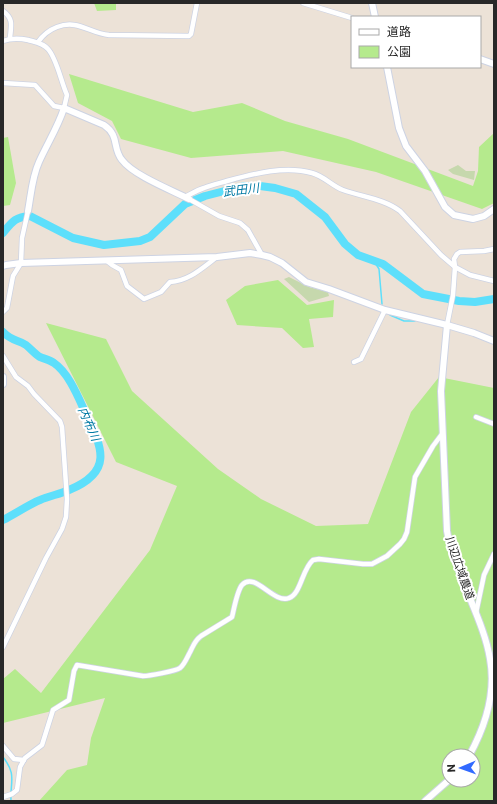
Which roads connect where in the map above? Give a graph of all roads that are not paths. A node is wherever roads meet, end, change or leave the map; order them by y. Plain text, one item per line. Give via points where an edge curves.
1 (197, 3) edge
2 (304, 3) edge
3 (372, 3) edge
4 (3, 11) edge
5 (375, 16) edge
6 (351, 18) edge
7 (10, 38) junction
8 (3, 40) edge
9 (38, 42) junction
10 (481, 59) edge
11 (494, 64) edge
12 (387, 68) edge
13 (3, 82) edge
14 (64, 108) junction
15 (187, 198) junction
16 (494, 209) edge
17 (28, 211) joint
18 (494, 249) edge
19 (262, 255) junction
20 (217, 257) junction
21 (107, 261) junction
22 (21, 263) junction
23 (3, 266) edge
24 (455, 268) junction
25 (494, 281) edge
26 (385, 310) junction
27 (3, 312) edge
28 (447, 325) junction
29 (494, 340) edge
30 (3, 356) edge
31 (354, 362) dead end
32 (3, 377) edge
33 (3, 384) edge
34 (476, 417) dead end
35 (494, 424) edge
36 (442, 434) junction
37 (494, 554) edge
38 (476, 613) junction
39 (3, 647) edge
40 (3, 746) edge
41 (473, 748) edge
42 (24, 760) junction
43 (441, 787) edge
44 (3, 798) edge
45 (425, 801) edge

1 - 9 street via 189,36 104,35 67,24 52,29
2 - 6 street
3 - 5 street
4 - 7 street via 9,15 11,22
7 - 8 street
7 - 9 street
9 - 14 street via 47,48 56,66 67,95
10 - 11 street
12 - 16 street via 399,128 406,146 429,177 445,207 459,217 473,219 484,216
13 - 14 street via 35,85 54,106
14 - 15 street via 109,128 114,135 120,159 130,170
14 - 17 street via 38,163
15 - 19 street via 219,216 240,223 248,230
15 - 24 street via 204,187 252,174 302,170 317,174 338,188 394,206
17 - 22 street via 21,247
18 - 24 street via 458,252 454,259
19 - 20 street via 250,253
19 - 26 street via 270,256 282,263 306,282
20 - 21 street
20 - 21 street via 190,276 177,282 170,282 161,292 144,299 127,286 121,270
21 - 22 street
22 - 23 street
22 - 27 street via 13,276 7,308
24 - 25 street
24 - 28 street
26 - 28 street
26 - 31 street via 361,359
28 - 29 street
28 - 36 street, 川辺広域農道 via 441,391
30 - 39 street via 16,377 28,386 60,421 67,499 62,529
32 - 33 street
34 - 35 street
36 - 38 street, 川辺広域農道 via 447,531 452,552
36 - 42 street via 415,477 410,517 404,539 387,556 368,564 313,560 296,592 286,599 275,596 252,581 247,582 242,586 232,617 197,639 179,669 154,676 143,676 77,666 69,700 53,710 42,745
37 - 38 street via 484,575
38 - 41 street, 川辺広域農道 via 490,659 491,684 486,716
40 - 42 street via 14,759
42 - 44 street via 20,767 16,790
43 - 45 street

